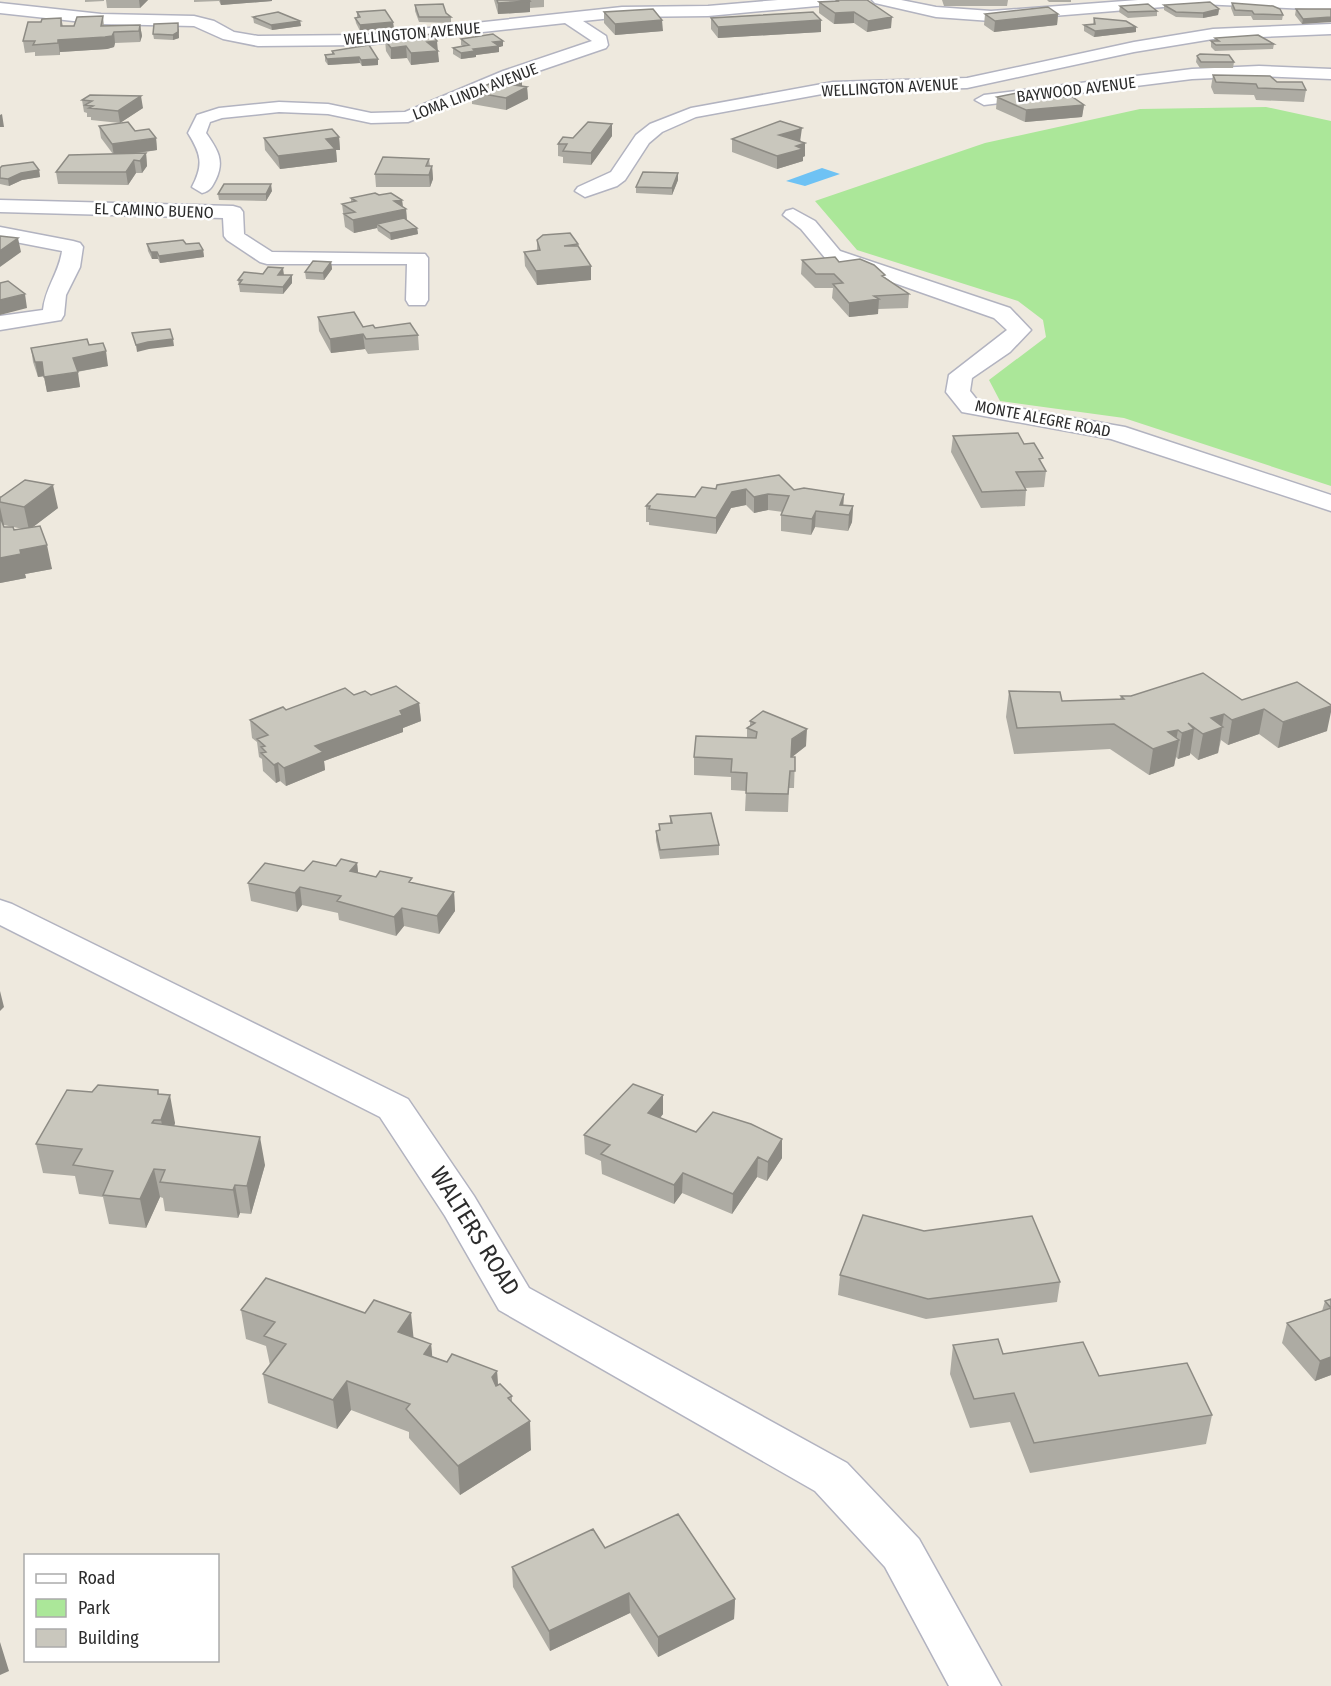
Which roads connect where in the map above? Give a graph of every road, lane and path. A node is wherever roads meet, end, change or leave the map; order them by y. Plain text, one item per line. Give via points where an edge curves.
1 (180, 0) edge
2 (578, 0) edge
3 (828, 0) edge
4 (880, 0) edge
5 (1199, 0) edge
6 (1218, 0) edge
7 (1331, 5) edge
8 (0, 8) edge
9 (659, 11) junction
10 (567, 18) junction
11 (177, 20) junction
12 (1331, 28) edge
13 (1331, 74) edge
14 (678, 117) junction
15 (202, 187) dead end
16 (585, 191) dead end
17 (0, 206) edge
18 (793, 215) dead end
19 (0, 233) edge
20 (417, 300) dead end
21 (0, 324) edge
22 (1331, 503) edge
23 (0, 910) edge
24 (976, 1686) edge

1 - 11 street
2 - 9 street
3 - 9 street, WELLINGTON AVENUE via 708,11
4 - 5 street via 936,12 991,16
5 - 6 street
6 - 7 street
8 - 11 street, WELLINGTON AVENUE via 101,19
9 - 10 street, WELLINGTON AVENUE
10 - 11 street, WELLINGTON AVENUE via 364,40 258,41 229,36 208,24
10 - 15 street, LOMA LINDA AVENUE via 592,32 600,39 600,45 509,75 408,117 371,118 279,107 219,112 202,119 197,132 213,158 213,167
12 - 14 street, WELLINGTON AVENUE via 1214,34 967,82 832,87
13 - 14 street, BAYWOOD AVENUE via 1203,73 1001,99 860,96 779,106 707,121
14 - 16 street, WELLINGTON AVENUE via 642,139 618,176
17 - 20 street, EL CAMINO BUENO via 233,212 234,236 267,258 418,258
18 - 22 street, MONTE ALEGRE ROAD via 808,225 833,255 1002,313 1020,330 961,375 958,392 970,407 1116,432
19 - 21 street via 73,247 70,267 55,295 53,315
23 - 24 street, WALTERS ROAD via 394,1108 460,1206 514,1299 831,1477 902,1553

